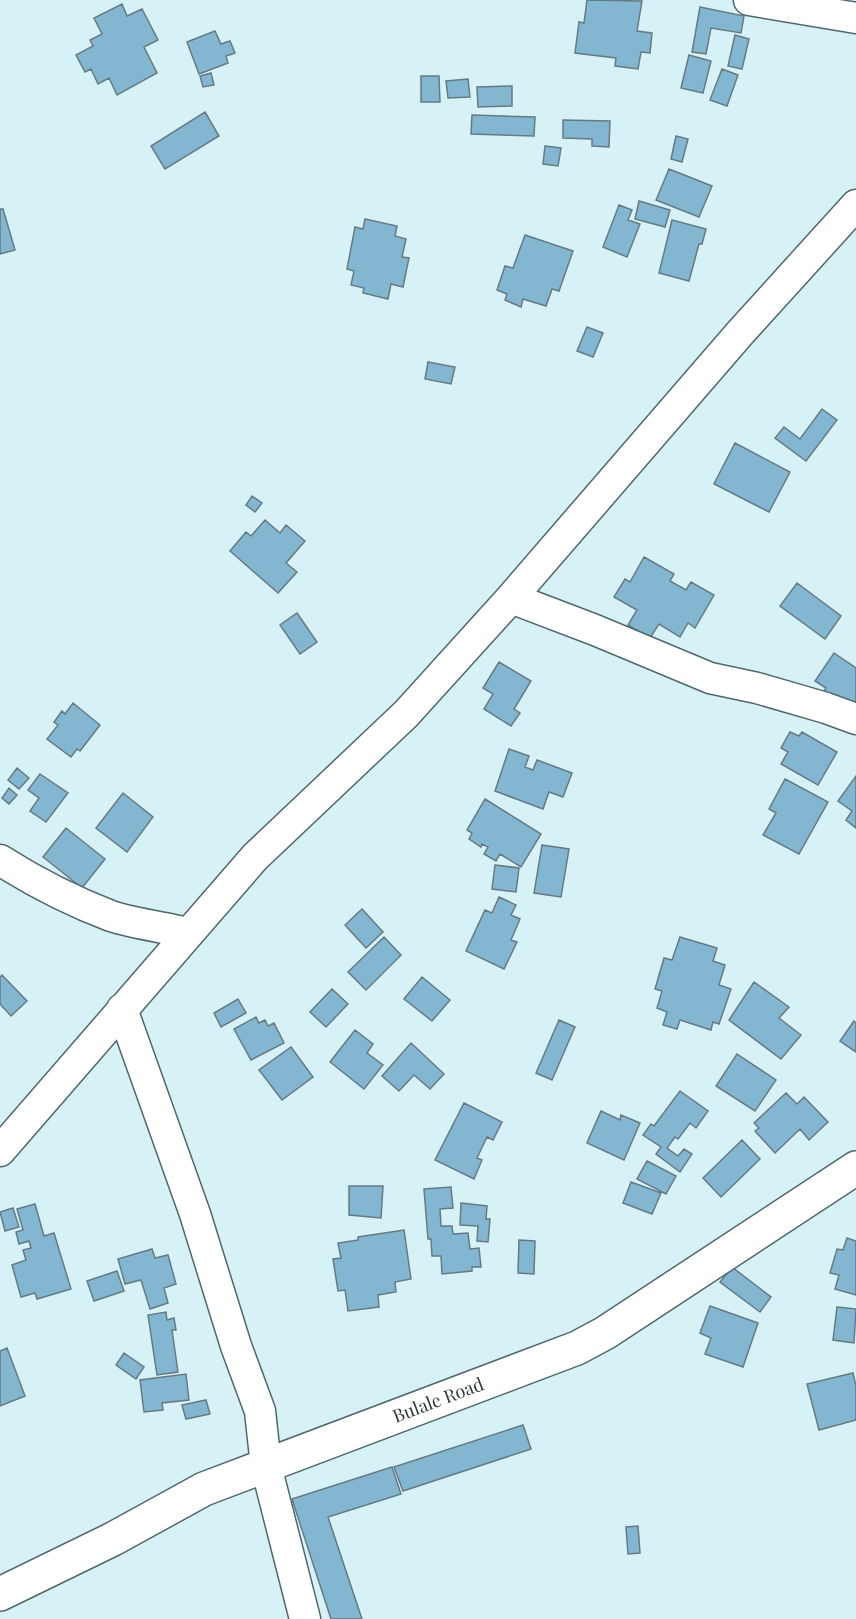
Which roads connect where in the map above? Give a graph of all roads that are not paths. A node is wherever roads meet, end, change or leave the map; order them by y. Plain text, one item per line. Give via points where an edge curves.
1 (749, 0) edge
2 (856, 18) edge
3 (856, 205) edge
4 (512, 598) junction
5 (856, 719) edge
6 (0, 860) edge
7 (188, 933) junction
8 (122, 1009) junction
9 (0, 1151) edge
10 (856, 1168) edge
11 (266, 1466) junction
12 (0, 1594) edge
13 (305, 1619) edge

1 - 2 street
3 - 4 street
4 - 5 street via 710,678 757,688
4 - 7 street via 406,714 255,857
6 - 7 street via 113,916
7 - 8 street
8 - 9 street
8 - 11 street via 260,1411
10 - 11 street, Bulale Road via 577,1348
11 - 12 street, Bulale Road via 204,1489
11 - 13 street

